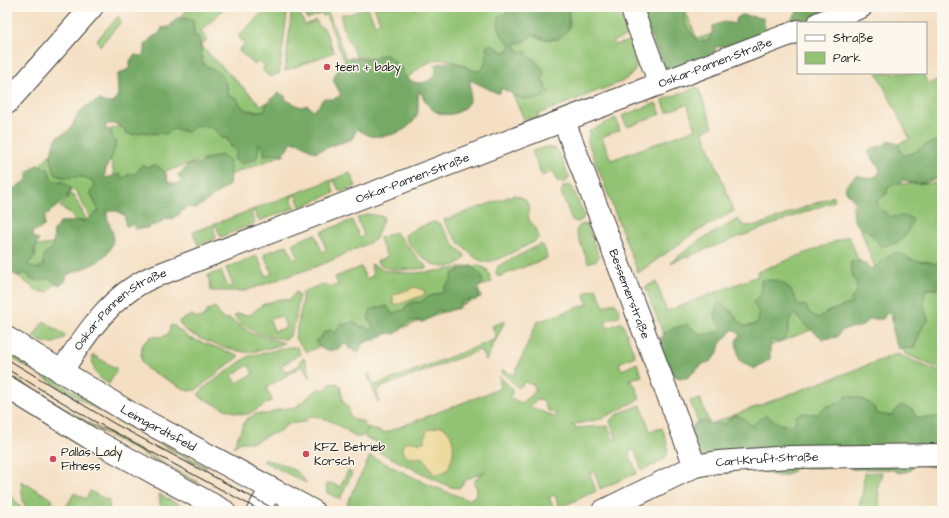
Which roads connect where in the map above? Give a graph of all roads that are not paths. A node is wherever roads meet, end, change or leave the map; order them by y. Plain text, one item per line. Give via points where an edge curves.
1 (92, 7) edge
2 (631, 7) edge
3 (861, 7) edge
4 (822, 22) edge
5 (797, 31) edge
6 (660, 84) junction
7 (7, 103) edge
8 (564, 121) junction
9 (7, 338) edge
10 (61, 372) junction
11 (7, 387) edge
12 (942, 455) edge
13 (695, 466) junction
14 (271, 489) junction
15 (224, 511) edge
16 (258, 511) edge
17 (313, 511) edge
18 (603, 511) edge

1 - 7 street
2 - 6 street
3 - 4 street
5 - 6 street, Oskar-Pannen-Straße
6 - 8 street, Oskar-Pannen-Straße
8 - 10 street, Oskar-Pannen-Straße via 142,282 124,293 101,316
8 - 13 street, Bessemerstraße
9 - 10 street, Leimgardtsfeld
10 - 14 street, Leimgardtsfeld via 165,433
11 - 15 street via 90,438
12 - 13 street, Carl-Kruft-Straße via 740,459
13 - 18 street, Carl-Kruft-Straße
14 - 16 street
14 - 17 street, Leimgardtsfeld

